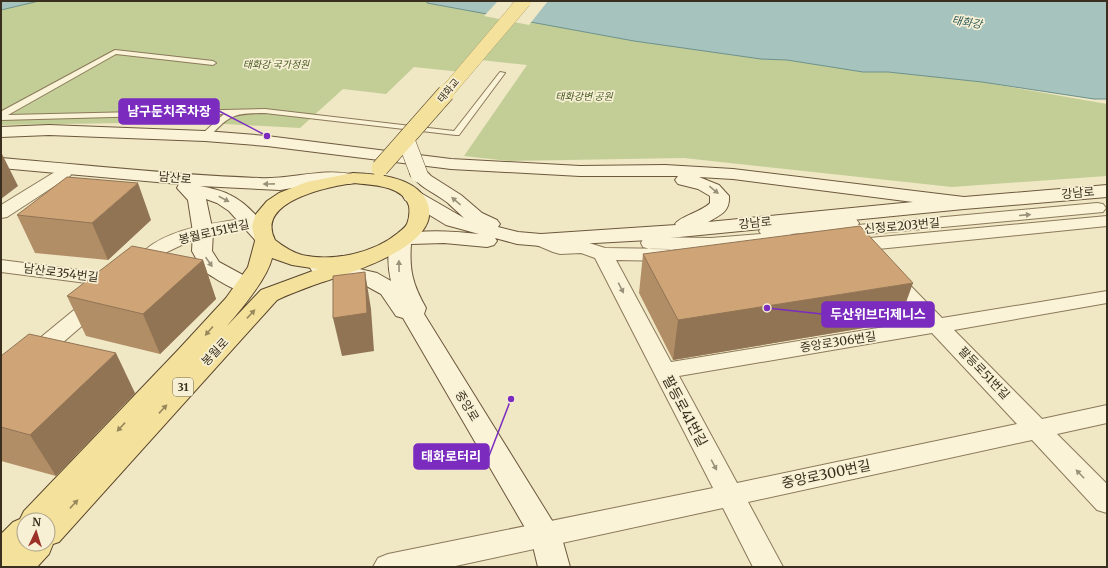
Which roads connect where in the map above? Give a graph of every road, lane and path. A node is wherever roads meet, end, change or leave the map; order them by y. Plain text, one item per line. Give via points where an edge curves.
1 (524, 1) edge
2 (213, 63) dead end
3 (502, 73) dead end
4 (234, 112) junction
5 (2, 123) edge
6 (142, 132) junction
7 (42, 136) junction
8 (205, 136) junction
9 (406, 140) junction
10 (1, 141) edge
11 (1, 163) edge
12 (37, 166) junction
13 (1, 168) edge
14 (580, 171) junction
15 (64, 173) junction
16 (376, 174) junction
17 (349, 179) junction
18 (186, 188) junction
19 (1107, 191) edge
20 (412, 196) junction
21 (1009, 199) junction
22 (964, 202) junction
23 (1107, 208) edge
24 (1, 213) edge
25 (1099, 222) edge
26 (260, 231) junction
27 (203, 232) junction
28 (1107, 235) edge
29 (648, 238) junction
30 (854, 238) junction
31 (401, 240) junction
32 (534, 240) junction
33 (829, 247) edge
34 (797, 248) edge
35 (593, 250) junction
36 (371, 256) junction
37 (306, 262) junction
38 (1, 266) edge
39 (337, 271) junction
40 (121, 281) junction
41 (246, 286) junction
42 (1107, 296) edge
43 (412, 314) junction
44 (938, 326) junction
45 (1, 360) edge
46 (25, 362) junction
47 (664, 371) junction
48 (1, 383) edge
49 (1107, 414) edge
50 (1037, 429) junction
51 (730, 495) junction
52 (1107, 502) edge
53 (50, 512) edge
54 (51, 512) edge
55 (546, 535) junction
56 (16, 539) edge
57 (31, 552) edge
58 (1, 555) edge
59 (17, 567) edge
60 (388, 567) edge
61 (554, 567) edge
62 (768, 567) edge

1 - 9 main road, 태화교, bridge
2 - 5 lane via 115,52 5,113
3 - 4 lane via 456,133 265,111
4 - 5 lane
4 - 8 lane
5 - 6 main road via 49,130
6 - 7 main road via 106,136
6 - 8 main road
7 - 10 main road
7 - 12 main road via 21,142 7,155 9,159
8 - 14 main road via 267,141 451,164
9 - 16 main road, 태화교, bridge
32 -> 9 main road, bridge via 475,218 454,199 425,180
11 - 12 main road, 남산로
17 -> 12 main road, 남산로 via 330,177 260,184
13 - 15 main road, 남산로
14 - 22 main road via 664,170 732,174
14 -> 29 main road via 626,178 687,180 704,184 720,196 720,205 712,212
15 - 18 main road, 남산로
15 - 24 street
16 - 17 main road
16 - 20 main road via 408,191
17 - 26 main road via 315,184 282,199 271,208
18 -> 26 main road, 남산로 via 226,199
18 - 27 main road via 197,199
19 - 21 main road, 강남로
20 - 31 main road via 418,202 420,216 413,230
20 - 32 main road, 강남로 via 453,221
21 - 22 main road, 강남로
21 - 29 street via 1001,207
22 - 29 main road, 강남로
30 -> 23 street, 신정로203번길
25 - 28 street
25 - 30 street
26 - 27 street, 봉월로151번길
26 - 37 main road via 267,244 279,254
26 - 41 main road, 봉월로 via 264,248 259,267
27 - 40 street, 봉월로151번길 via 191,234 159,249
27 -> 41 main road via 202,251 211,266
29 - 30 street, 신정로203번길 via 711,244
29 - 32 main road, 강남로
29 - 35 street
30 - 33 street
30 - 44 street, 팔등로51번길
31 - 32 main road via 444,237 495,242
31 - 36 main road
43 -> 31 main road, 중앙로 via 415,308 403,288 398,267
32 - 35 street via 560,248
34 - 35 street via 671,255
35 -> 47 street, 팔등로41번길
36 - 37 main road via 346,262
36 - 39 main road, 봉월로
37 - 39 main road
38 - 40 street, 남산로354번길
39 - 43 main road via 369,278 389,289 402,310
54 -> 39 main road, 봉월로 / 31 via 269,295
40 - 46 street, 봉월로151번길
41 -> 53 main road, 봉월로 via 234,303
42 - 44 street, 중앙로306번길
43 - 55 main road, 중앙로
44 - 47 street, 중앙로306번길
44 - 50 street, 팔등로51번길
45 - 46 street
46 - 48 street, 봉월로151번길
47 -> 51 street, 팔등로41번길
49 - 50 street, 중앙로300번길
50 - 51 street, 중앙로300번길
52 -> 50 street, 팔등로51번길
51 - 55 street, 중앙로300번길
51 - 62 street, 팔등로41번길
55 - 60 street, 중앙로300번길
55 - 61 main road, 중앙로
56 - 58 main road
57 - 59 main road

